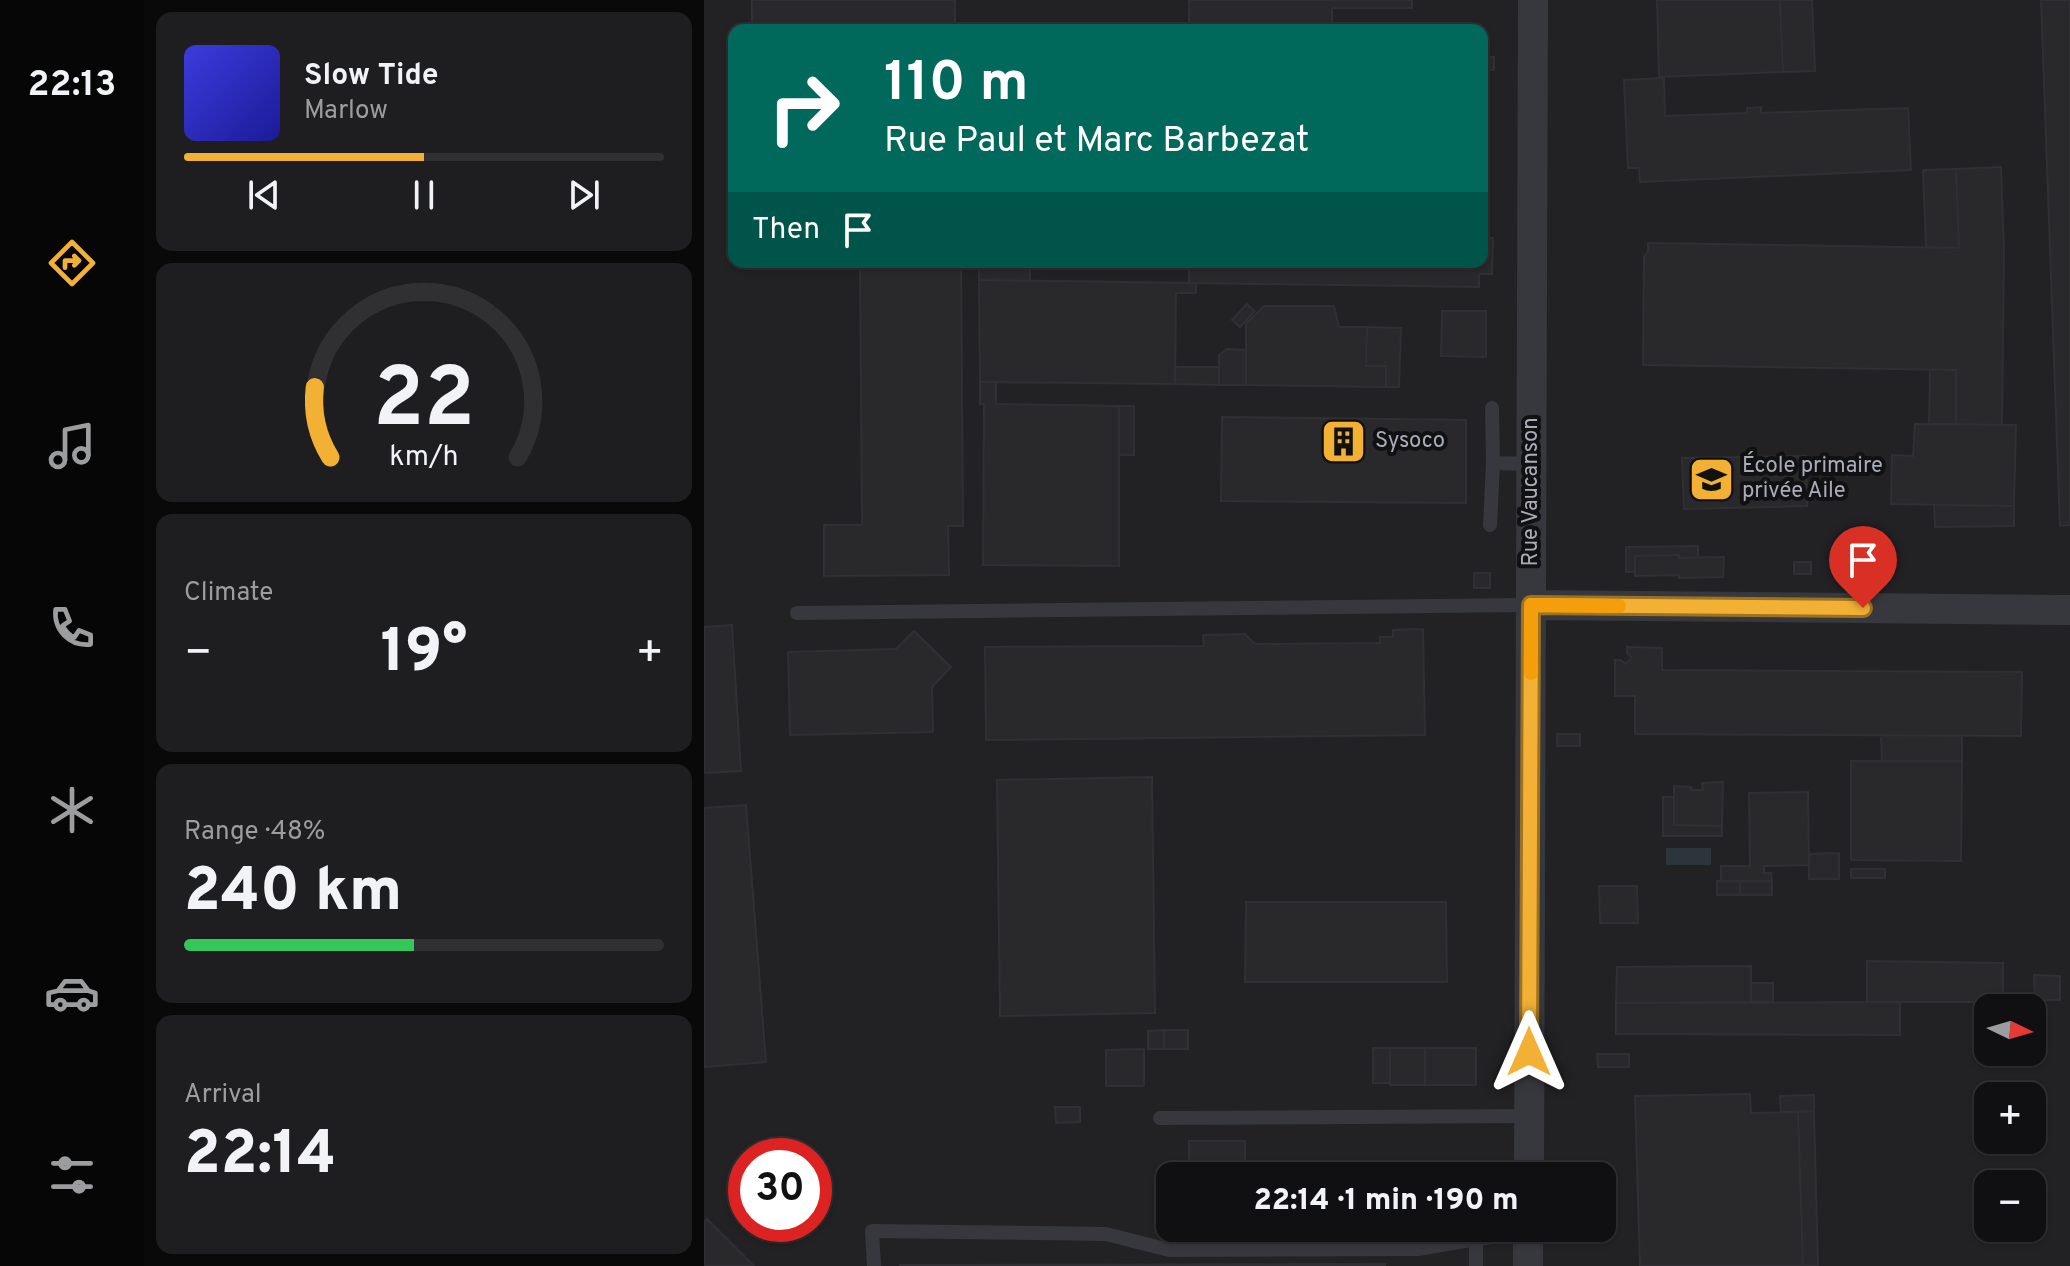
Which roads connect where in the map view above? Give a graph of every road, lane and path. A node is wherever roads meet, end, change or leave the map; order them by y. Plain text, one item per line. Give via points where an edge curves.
1 (1533, 0) edge
2 (1492, 408) dead end
3 (1493, 463) junction
4 (1531, 464) junction
5 (1490, 525) dead end
6 (1531, 605) junction
7 (2070, 610) edge
8 (797, 613) dead end
9 (1529, 1116) junction
10 (1160, 1118) dead end
11 (1529, 1162) edge
12 (1459, 1242) edge
13 (1476, 1242) edge
14 (1528, 1242) edge
15 (874, 1266) edge
16 (1476, 1266) edge
17 (1528, 1266) edge

1 - 4 street, Rue Vaucanson
2 - 3 lane
3 - 4 lane
3 - 5 lane
4 - 6 street, Rue Vaucanson
6 - 7 street
6 - 8 lane
6 - 9 street, Rue Vaucanson
9 - 10 lane
9 - 11 street, Rue Vaucanson
12 - 15 lane via 1418,1249 1169,1250 1106,1234 872,1231
13 - 16 lane
14 - 17 street

